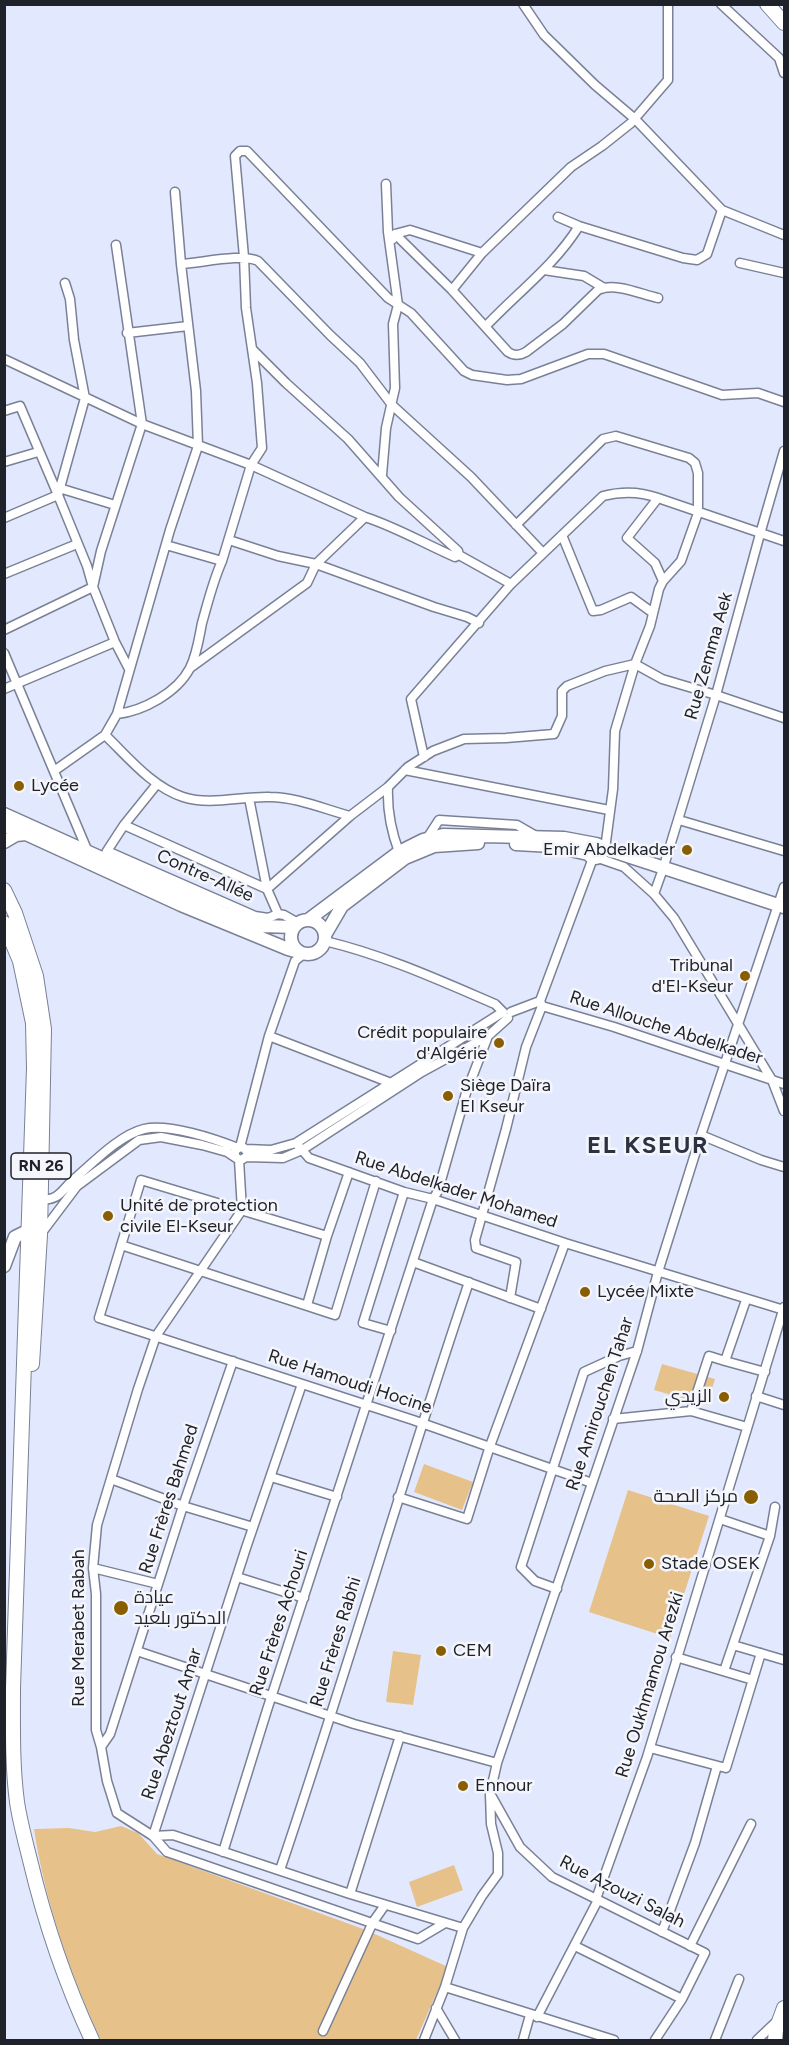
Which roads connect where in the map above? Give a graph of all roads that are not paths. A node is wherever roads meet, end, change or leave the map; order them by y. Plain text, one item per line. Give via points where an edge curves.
1 (523, 4) edge
2 (668, 4) edge
3 (721, 4) edge
4 (767, 4) edge
5 (784, 23) edge
6 (784, 73) edge
7 (635, 118) junction
8 (386, 183) dead end
9 (176, 192) dead end
10 (722, 210) junction
11 (558, 217) dead end
12 (579, 226) junction
13 (395, 234) junction
14 (784, 235) edge
15 (390, 244) junction
16 (116, 245) dead end
17 (482, 253) junction
18 (244, 257) junction
19 (740, 263) dead end
20 (181, 264) junction
21 (544, 270) junction
22 (784, 273) edge
23 (65, 283) dead end
24 (604, 288) junction
25 (453, 290) junction
26 (658, 298) dead end
27 (398, 305) junction
28 (486, 326) junction
29 (188, 327) junction
30 (127, 333) junction
31 (252, 350) junction
32 (4, 359) edge
33 (85, 398) junction
34 (784, 402) edge
35 (392, 405) junction
36 (4, 411) edge
37 (142, 424) junction
38 (198, 446) junction
39 (784, 451) edge
40 (38, 452) junction
41 (4, 462) edge
42 (251, 465) junction
43 (382, 475) junction
44 (58, 491) junction
45 (658, 498) junction
46 (115, 505) junction
47 (698, 513) junction
48 (365, 517) junction
49 (4, 518) edge
50 (516, 525) junction
51 (760, 534) junction
52 (562, 535) junction
53 (229, 540) junction
54 (784, 541) edge
55 (77, 544) junction
56 (166, 545) junction
57 (543, 553) junction
58 (459, 555) junction
59 (222, 561) junction
60 (316, 564) junction
61 (4, 574) edge
62 (663, 581) junction
63 (511, 584) junction
64 (93, 587) junction
65 (653, 613) junction
66 (479, 623) junction
67 (4, 630) edge
68 (115, 642) junction
69 (4, 652) edge
70 (635, 664) junction
71 (129, 669) junction
72 (189, 669) junction
73 (16, 684) junction
74 (4, 689) edge
75 (716, 695) junction
76 (117, 714) junction
77 (784, 718) edge
78 (105, 735) junction
79 (424, 757) junction
80 (405, 770) junction
81 (54, 771) junction
82 (157, 784) junction
83 (388, 787) junction
84 (249, 798) junction
85 (609, 810) junction
86 (4, 814) edge
87 (350, 816) junction
88 (679, 820) junction
89 (124, 825) junction
90 (4, 827) edge
91 (29, 835) junction
92 (4, 842) edge
93 (597, 851) junction
94 (784, 851) edge
95 (399, 852) junction
96 (88, 853) junction
97 (105, 855) junction
98 (663, 869) junction
99 (784, 887) edge
100 (267, 889) junction
101 (4, 890) edge
102 (654, 894) junction
103 (782, 906) edge
104 (278, 914) junction
105 (4, 923) edge
106 (300, 924) junction
107 (325, 938) junction
108 (304, 953) junction
109 (541, 1003) junction
110 (507, 1014) junction
111 (738, 1023) junction
112 (269, 1036) junction
113 (488, 1036) junction
114 (724, 1065) junction
115 (772, 1080) junction
116 (391, 1083) junction
117 (784, 1084) edge
118 (784, 1111) edge
119 (701, 1135) junction
120 (299, 1147) junction
121 (241, 1153) junction
122 (784, 1167) edge
123 (350, 1172) junction
124 (376, 1181) junction
125 (404, 1192) junction
126 (433, 1199) junction
127 (39, 1200) junction
128 (242, 1210) junction
129 (481, 1216) junction
130 (34, 1236) junction
131 (327, 1236) junction
132 (565, 1243) junction
133 (121, 1245) junction
134 (413, 1262) junction
135 (4, 1266) edge
136 (201, 1271) junction
137 (658, 1272) junction
138 (469, 1282) junction
139 (510, 1298) junction
140 (746, 1300) junction
141 (307, 1305) junction
142 (541, 1309) junction
143 (784, 1309) edge
144 (391, 1330) junction
145 (156, 1336) junction
146 (637, 1351) junction
147 (233, 1361) junction
148 (725, 1361) junction
149 (765, 1372) junction
150 (302, 1384) junction
151 (756, 1396) junction
152 (368, 1405) junction
153 (784, 1405) edge
154 (691, 1411) junction
155 (613, 1419) junction
156 (421, 1423) junction
157 (747, 1427) junction
158 (490, 1446) junction
159 (552, 1470) junction
160 (271, 1477) junction
161 (111, 1479) junction
162 (592, 1483) junction
163 (337, 1497) junction
164 (398, 1497) junction
165 (183, 1506) junction
166 (775, 1507) dead end
167 (720, 1518) junction
168 (253, 1527) junction
169 (770, 1536) junction
170 (93, 1568) junction
171 (237, 1577) junction
172 (159, 1584) junction
173 (557, 1589) junction
174 (304, 1598) junction
175 (733, 1645) junction
176 (137, 1651) junction
177 (761, 1653) junction
178 (676, 1657) junction
179 (784, 1660) edge
180 (724, 1671) junction
181 (206, 1674) junction
182 (753, 1680) junction
183 (272, 1696) junction
184 (331, 1716) junction
185 (400, 1736) junction
186 (101, 1747) junction
187 (650, 1748) junction
188 (497, 1763) junction
189 (717, 1766) junction
190 (490, 1794) junction
191 (751, 1824) dead end
192 (153, 1836) junction
193 (195, 1843) junction
194 (224, 1852) junction
195 (195, 1861) junction
196 (280, 1870) junction
197 (350, 1894) junction
198 (597, 1899) junction
199 (385, 1905) junction
200 (374, 1922) junction
201 (445, 1923) junction
202 (463, 1928) junction
203 (662, 1932) junction
204 (575, 1946) junction
205 (690, 1946) junction
206 (739, 1979) dead end
207 (446, 1987) junction
208 (682, 1999) junction
209 (436, 2008) junction
210 (783, 2012) edge
211 (533, 2016) junction
212 (323, 2031) dead end
213 (92, 2040) edge
214 (424, 2040) edge
215 (455, 2040) edge
216 (523, 2040) edge
217 (614, 2040) edge
218 (655, 2040) edge
219 (714, 2040) edge
220 (757, 2040) edge
221 (775, 2040) edge

1 - 7 street via 544,35
2 - 7 street via 668,80
3 - 6 street via 779,58
4 - 5 main road
7 - 10 street
7 - 17 street via 571,167
8 - 15 street
9 - 20 street
10 - 12 street via 707,254 697,260
10 - 14 street
11 - 12 street
12 - 21 street
13 - 15 street
13 - 17 street via 410,230
13 - 25 street
15 - 27 street
16 - 30 street
17 - 25 street
18 - 20 street
18 - 27 street via 235,156 240,151 247,151
18 - 31 street
18 - 35 street via 267,268 360,363
19 - 22 street
20 - 29 street
21 - 24 street via 584,276
21 - 28 street
23 - 33 street
24 - 26 street
24 - 28 street via 522,354 508,352
25 - 28 street
27 - 34 street via 411,313 472,375 514,380 588,354 604,354 722,395 758,393
27 - 35 street via 393,324
29 - 30 street
29 - 38 street
30 - 37 street
31 - 42 street via 262,448
31 - 43 street
32 - 33 street
33 - 37 street
33 - 44 street
35 - 43 street
35 - 50 street via 471,477
36 - 40 street via 20,406
37 - 38 street
37 - 46 street
38 - 42 street
38 - 56 street
39 - 51 street, Rue Zemma Aek
40 - 41 street
40 - 44 street
42 - 48 street
42 - 53 street
43 - 58 street
44 - 46 street
44 - 49 street
44 - 55 street
45 - 47 street
45 - 52 street via 619,492 603,496
45 - 62 street via 627,538 655,563
46 - 64 street
47 - 50 street via 695,463 616,436 594,446
47 - 51 street
47 - 62 street via 681,561
48 - 58 street via 455,557
48 - 60 street
50 - 57 street
51 - 54 street
51 - 75 street, Rue Zemma Aek
52 - 57 street
52 - 65 street via 593,611 631,597
53 - 59 street
53 - 60 street
55 - 61 street
55 - 64 street
56 - 59 street
56 - 71 street
57 - 63 street
58 - 63 street
59 - 72 street
60 - 66 street
60 - 72 street via 307,583
62 - 65 street
63 - 66 street
64 - 67 street
64 - 68 street
65 - 70 street
66 - 79 street via 411,699
68 - 71 street
68 - 73 street
69 - 73 street
70 - 75 street via 662,680
70 - 79 street via 567,686 562,691 562,716 554,734 464,739
70 - 85 street via 615,731
71 - 76 street
72 - 76 street via 147,707
73 - 74 street
73 - 81 street
75 - 77 street
75 - 88 street, Rue Zemma Aek
76 - 78 street
78 - 81 street
78 - 82 street
79 - 80 street
80 - 83 street
80 - 85 street
81 - 96 street
82 - 84 street via 184,798
82 - 89 street
83 - 87 street
83 - 95 street via 387,806
84 - 87 street via 284,798
84 - 100 street
85 - 93 street via 608,829
86 - 96 main road
87 - 100 street
88 - 94 street
88 - 98 street, Rue Zemma Aek
89 - 97 street
89 - 100 street
90 - 91 main road
91 - 92 main road via 16,835
91 - 108 main road via 181,904
93 - 95 main road via 564,838 443,835
93 - 98 main road
93 - 102 street via 624,867
93 - 107 main road via 469,843 434,846 405,858 342,906
93 - 109 street
95 - 106 main road
96 - 97 main road
97 - 104 street, Contre-Allée via 255,916 268,918
97 - 106 main road via 226,914 262,927
98 - 102 street, Rue Zemma Aek
98 - 103 main road
99 - 103 street, Rue Amirouchen Tahar
100 - 104 street
101 - 127 main road, RN 26 via 36,976 43,1020
102 - 111 street via 674,918
103 - 111 street, Rue Amirouchen Tahar
104 - 106 street, Contre-Allée
105 - 130 main road, RN 26 via 20,961 33,1023
106 - 107 main road via 319,924
106 - 108 main road via 291,933 292,942
107 - 108 main road via 319,950
107 - 110 street via 417,970 495,1004
108 - 112 street via 295,961
109 - 110 street
109 - 114 street, Rue Allouche Abdelkader
109 - 129 street
110 - 113 street
110 - 116 street
111 - 114 street, Rue Amirouchen Tahar
111 - 115 street
112 - 116 street
112 - 121 street
113 - 120 street
113 - 126 street, Rue Frères Achouri
114 - 115 street, Rue Allouche Abdelkader
114 - 119 street, Rue Amirouchen Tahar
115 - 117 street, Rue Allouche Abdelkader
115 - 118 street
116 - 120 street
119 - 122 street
119 - 137 street, Rue Amirouchen Tahar
120 - 121 street via 283,1158
120 - 123 street, Rue Abdelkader Mohamed via 309,1158
121 - 127 street via 183,1132 144,1129 108,1150 58,1196
121 - 128 street
121 - 130 street via 161,1137 139,1140 77,1186
123 - 124 street, Rue Abdelkader Mohamed
123 - 131 street
124 - 125 street, Rue Abdelkader Mohamed
124 - 141 street via 335,1315
125 - 126 street, Rue Abdelkader Mohamed
125 - 144 street via 363,1323
126 - 129 street, Rue Abdelkader Mohamed
126 - 134 street, Rue Frères Achouri
127 - 130 main road, RN 26
128 - 131 street
128 - 133 street via 141,1180
128 - 136 street, Rue Merabet Rabah
129 - 132 street, Rue Abdelkader Mohamed
129 - 139 street via 476,1248 516,1262
130 - 135 main road via 23,1233 15,1237
130 - 213 main road, RN 26 via 22,1447 14,1761 22,1829 53,1945
131 - 141 street
132 - 137 street, Rue Abdelkader Mohamed
132 - 142 street
133 - 136 street
133 - 145 street, Rue Hamoudi Hocine via 98,1316 100,1320
134 - 138 street
134 - 144 street, Rue Frères Achouri
136 - 141 street
136 - 145 street, Rue Merabet Rabah
137 - 140 street, Rue Abdelkader Mohamed
137 - 146 street, Rue Amirouchen Tahar
138 - 139 street
138 - 156 street, Rue Frères Rabhi
139 - 142 street
140 - 143 street, Rue Abdelkader Mohamed
140 - 148 street
142 - 158 street
143 - 149 street, Rue Oukhmamou Arezki
144 - 152 street, Rue Frères Achouri
145 - 147 street, Rue Hamoudi Hocine
145 - 161 street, Rue Merabet Rabah
146 - 155 street, Rue Amirouchen Tahar
146 - 159 street via 585,1372
147 - 150 street, Rue Hamoudi Hocine
147 - 165 street, Rue Frères Bahmed
148 - 149 street
148 - 154 street via 709,1356
149 - 151 street, Rue Oukhmamou Arezki
150 - 152 street, Rue Hamoudi Hocine
150 - 160 street, Rue Abeztout Amar
151 - 153 street
151 - 157 street, Rue Oukhmamou Arezki
152 - 156 street, Rue Hamoudi Hocine
152 - 163 street, Rue Frères Achouri
154 - 155 street
154 - 157 street
155 - 162 street, Rue Amirouchen Tahar
156 - 158 street, Rue Hamoudi Hocine
156 - 164 street, Rue Frères Rabhi
157 - 167 street, Rue Oukhmamou Arezki
158 - 159 street, Rue Hamoudi Hocine
158 - 164 street via 467,1519
159 - 162 street, Rue Hamoudi Hocine
159 - 173 street via 521,1567 535,1581
160 - 163 street
160 - 168 street, Rue Abeztout Amar
161 - 165 street
161 - 170 street, Rue Merabet Rabah via 97,1525
162 - 173 street, Rue Amirouchen Tahar
163 - 174 street, Rue Frères Achouri
164 - 184 street, Rue Frères Rabhi
165 - 168 street
165 - 172 street, Rue Frères Bahmed
166 - 169 street
167 - 169 street
167 - 178 street, Rue Oukhmamou Arezki
168 - 171 street, Rue Abeztout Amar
169 - 175 street
170 - 172 street
170 - 186 street, Rue Merabet Rabah via 96,1730
171 - 174 street
171 - 181 street, Rue Abeztout Amar
172 - 176 street, Rue Frères Bahmed
173 - 188 street, Rue Amirouchen Tahar
174 - 183 street, Rue Frères Achouri
175 - 177 street
175 - 180 street
176 - 181 street
176 - 186 street, Rue Frères Bahmed via 110,1734
177 - 179 street
177 - 182 street
178 - 180 street
178 - 187 street, Rue Oukhmamou Arezki
180 - 182 street
181 - 183 street
181 - 192 street, Rue Abeztout Amar
182 - 189 street via 726,1768
183 - 184 street
183 - 194 street, Rue Frères Achouri
184 - 185 street
184 - 196 street, Rue Frères Rabhi
185 - 188 street
185 - 197 street
186 - 192 street via 117,1814
187 - 189 street
187 - 198 street, Rue Oukhmamou Arezki
188 - 190 street, Rue Amirouchen Tahar
189 - 203 street via 695,1843
190 - 198 street, Rue Azouzi Salah via 520,1847 552,1877
190 - 202 street, Rue Amirouchen Tahar via 498,1874
191 - 205 street
192 - 193 street via 173,1835
192 - 195 street via 167,1852
193 - 194 street
193 - 195 street
194 - 196 street
195 - 200 street
196 - 197 street
197 - 199 street
198 - 203 street, Rue Azouzi Salah
198 - 204 street, Rue Oukhmamou Arezki
199 - 200 street
199 - 201 street
200 - 201 street via 418,1939
200 - 212 street
201 - 202 street
202 - 207 street, Rue Amirouchen Tahar
203 - 205 street, Rue Azouzi Salah
204 - 208 street
204 - 211 street, Rue Oukhmamou Arezki
205 - 208 street, Rue Azouzi Salah via 705,1953
206 - 219 street
207 - 209 street, Rue Amirouchen Tahar
207 - 211 street
208 - 218 street
209 - 214 street, Rue Amirouchen Tahar
209 - 215 street
210 - 220 street
210 - 221 main road
211 - 216 street, Rue Oukhmamou Arezki
211 - 217 street

